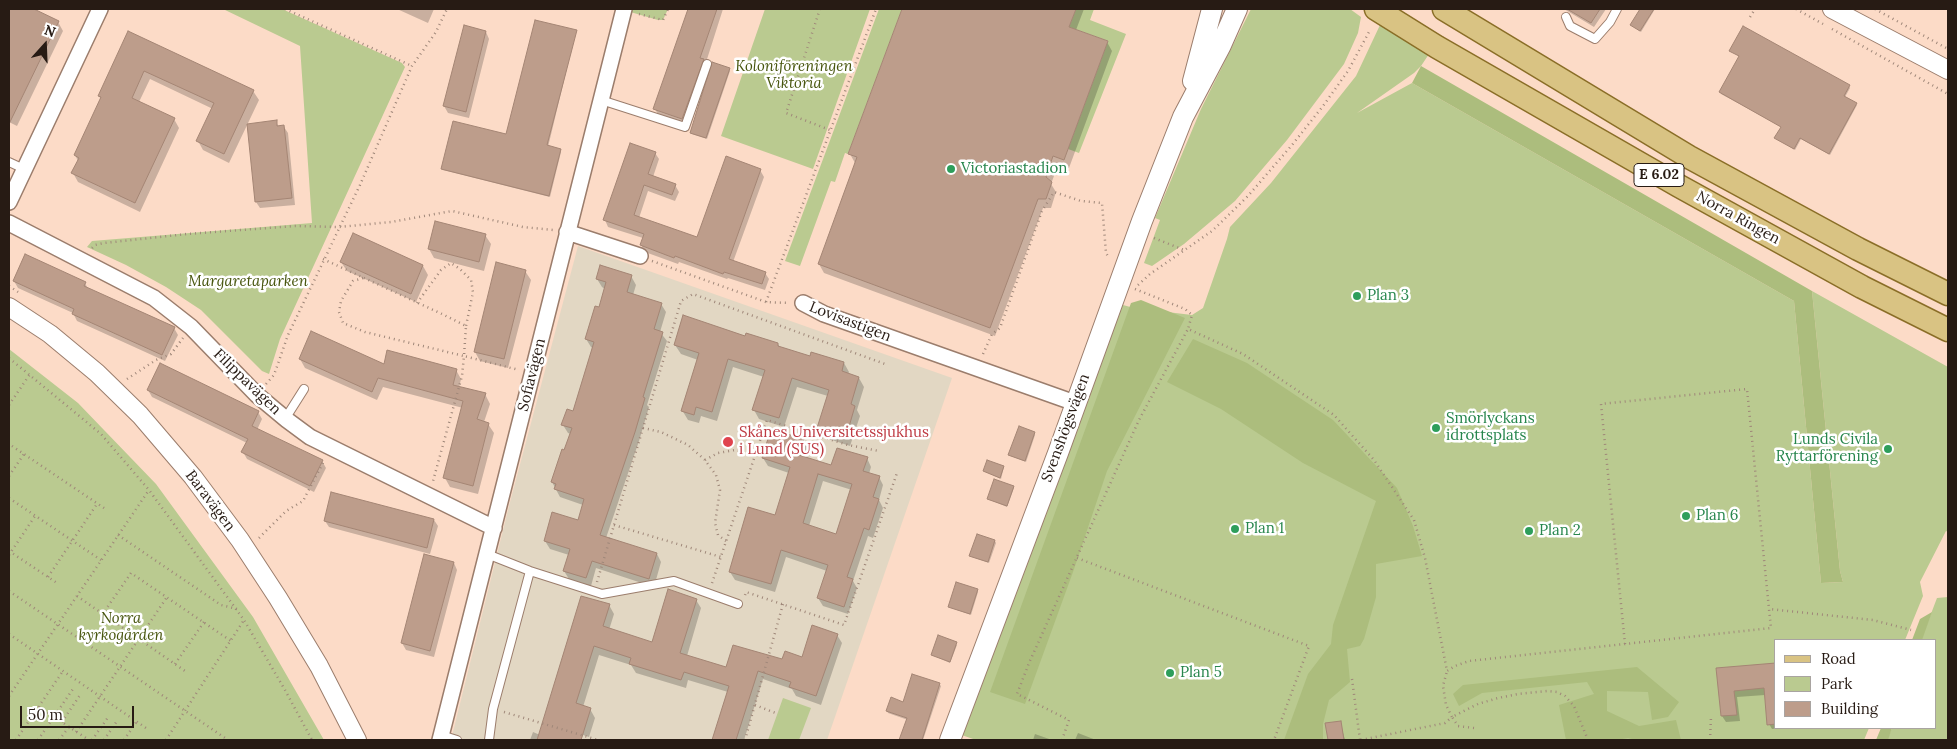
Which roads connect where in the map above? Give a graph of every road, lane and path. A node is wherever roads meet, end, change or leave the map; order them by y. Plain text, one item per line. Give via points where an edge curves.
1 (100, 9) edge
2 (285, 9) edge
3 (447, 9) edge
4 (624, 9) edge
5 (668, 9) edge
6 (820, 9) edge
7 (876, 9) edge
8 (1212, 9) edge
9 (1236, 9) edge
10 (1376, 9) edge
11 (1444, 9) edge
12 (1617, 9) edge
13 (1755, 9) edge
14 (1796, 9) edge
15 (1832, 9) edge
16 (1875, 9) edge
17 (1566, 17) dead end
18 (1750, 18) dead end
19 (1369, 32) dead end
20 (1948, 48) edge
21 (707, 64) dead end
22 (412, 66) junction
23 (1948, 70) edge
24 (1948, 94) edge
25 (600, 100) junction
26 (1183, 116) junction
27 (830, 130) junction
28 (9, 162) edge
29 (24, 169) junction
30 (9, 202) edge
31 (1102, 203) dead end
32 (9, 223) edge
33 (339, 227) junction
34 (567, 232) junction
35 (1148, 236) dead end
36 (1185, 250) junction
37 (88, 251) dead end
38 (640, 256) joint
39 (323, 259) junction
40 (1150, 274) dead end
41 (362, 278) junction
42 (1134, 288) dead end
43 (1948, 294) edge
44 (766, 302) junction
45 (417, 303) junction
46 (803, 303) joint
47 (9, 307) edge
48 (466, 326) junction
49 (191, 327) junction
50 (1188, 329) junction
51 (1948, 330) edge
52 (464, 356) junction
53 (9, 358) edge
54 (885, 364) dead end
55 (976, 368) junction
56 (533, 373) junction
57 (30, 374) junction
58 (127, 379) dead end
59 (304, 389) dead end
60 (257, 394) junction
61 (1075, 403) junction
62 (9, 406) edge
63 (285, 419) junction
64 (643, 428) junction
65 (12, 446) dead end
66 (331, 447) junction
67 (879, 450) dead end
68 (24, 454) junction
69 (755, 454) junction
70 (705, 460) junction
71 (896, 473) dead end
72 (9, 476) edge
73 (149, 490) junction
74 (428, 497) junction
75 (9, 498) edge
76 (97, 503) junction
77 (106, 510) dead end
78 (35, 516) junction
79 (614, 525) junction
80 (494, 528) junction
81 (118, 535) junction
82 (259, 538) dead end
83 (72, 541) junction
84 (726, 541) junction
85 (9, 553) edge
86 (487, 554) junction
87 (721, 557) junction
88 (1077, 558) junction
89 (101, 560) junction
90 (530, 571) junction
91 (48, 577) junction
92 (56, 583) dead end
93 (9, 591) edge
94 (594, 592) junction
95 (709, 594) junction
96 (76, 596) junction
97 (167, 598) junction
98 (738, 604) joint
99 (783, 604) junction
100 (237, 609) junction
101 (1769, 609) junction
102 (102, 615) junction
103 (244, 620) junction
104 (204, 622) junction
105 (58, 624) junction
106 (1911, 630) dead end
107 (9, 634) edge
108 (138, 639) junction
109 (231, 641) junction
110 (1625, 644) junction
111 (37, 654) junction
112 (175, 664) junction
113 (120, 666) junction
114 (63, 671) junction
115 (184, 671) dead end
116 (1447, 671) junction
117 (1352, 679) dead end
118 (74, 689) dead end
119 (80, 695) dead end
120 (9, 696) edge
121 (100, 696) junction
122 (755, 705) junction
123 (39, 707) junction
124 (493, 709) junction
125 (186, 711) junction
126 (778, 714) dead end
127 (109, 716) dead end
128 (54, 717) junction
129 (1452, 717) junction
130 (1711, 717) dead end
131 (117, 721) dead end
132 (137, 721) junction
133 (62, 722) junction
134 (69, 727) junction
135 (146, 728) dead end
136 (1474, 728) dead end
137 (76, 732) junction
138 (83, 736) junction
139 (440, 738) edge
140 (16, 740) edge
141 (38, 740) edge
142 (60, 740) edge
143 (81, 740) edge
144 (90, 740) edge
145 (104, 740) edge
146 (124, 740) edge
147 (166, 740) edge
148 (228, 740) edge
149 (312, 740) edge
150 (357, 740) edge
151 (457, 740) edge
152 (489, 740) edge
153 (598, 740) edge
154 (745, 740) edge
155 (950, 740) edge
156 (1062, 740) edge
157 (1274, 740) edge
158 (1361, 740) edge
159 (1588, 740) edge
160 (1710, 740) edge

1 - 29 street
2 - 22 path
3 - 22 path via 436,32
4 - 5 path via 663,20
4 - 25 street, Sofiavägen
6 - 27 path via 786,113
7 - 27 path
8 - 26 main road, Svenshögsvägen
9 - 26 main road, Svenshögsvägen
10 - 51 main road, Norra Ringen / E 6.02 via 1679,186 1862,287
11 - 43 main road, Norra Ringen / E 6.02 via 1689,157
12 - 17 lane via 1595,39 1570,26
13 - 18 path
14 - 24 path
15 - 23 street
16 - 20 path
19 - 36 path via 1348,71 1292,146 1242,202 1212,231
21 - 25 lane via 685,127
22 - 33 path
25 - 34 street, Sofiavägen
26 - 61 main road, Svenshögsvägen
27 - 44 path
28 - 29 lane
29 - 30 street
31 - 55 path via 1081,201 1054,192 1042,211 1000,328 992,334
32 - 49 street, Filippavägen via 154,298
33 - 34 path via 452,211 523,227
33 - 37 path via 295,226 141,238 95,245
33 - 39 path
34 - 38 street
34 - 56 street, Sofiavägen
35 - 36 path
36 - 40 path
38 - 44 path, Lovisastigen
39 - 41 path
39 - 60 path via 288,335 274,375
41 - 45 path
41 - 52 path via 353,281 342,301 339,312 343,323 365,332
42 - 50 path via 1185,309 1192,315
44 - 46 path, Lovisastigen
45 - 48 path
45 - 48 path via 441,270 451,263 471,280 473,292
46 - 55 street, Lovisastigen via 824,314
47 - 150 street, Baravägen via 50,334 97,373 140,415 193,477 278,598 319,666
48 - 52 path
49 - 58 path via 171,354
49 - 60 street, Filippavägen
50 - 88 path via 1139,420
50 - 116 path via 1243,354 1334,415 1374,460 1414,520 1426,558
52 - 56 path
52 - 74 path via 462,376
53 - 57 path
54 - 64 path via 693,294 681,301
55 - 61 street, Lovisastigen
56 - 80 street, Sofiavägen
57 - 62 path
57 - 73 path via 101,434
59 - 63 lane
60 - 63 street, Filippavägen
61 - 155 main road, Svenshögsvägen
63 - 66 street, Filippavägen
64 - 70 path via 661,432 688,445
64 - 79 path
65 - 68 path
66 - 74 street, Filippavägen
66 - 82 path via 303,502 286,511
67 - 69 path via 848,445 767,420
68 - 72 path
68 - 76 path
69 - 70 path via 735,450 718,453
69 - 84 path
70 - 84 path via 716,475 720,490 715,523 718,536
71 - 99 path via 844,625
73 - 81 path
73 - 100 path
74 - 80 street, Filippavägen
75 - 78 path
76 - 77 path
76 - 83 path
78 - 83 path
78 - 85 path
79 - 87 path
79 - 94 path
80 - 86 street, Sofiavägen
81 - 89 path
81 - 100 path via 221,605
83 - 89 path
83 - 91 path
84 - 87 path
85 - 91 path
86 - 90 lane
86 - 139 street, Sofiavägen
87 - 95 path
88 - 156 path via 1017,694 1069,720
88 - 157 path via 1309,646
89 - 96 path
90 - 94 lane
90 - 124 lane
91 - 92 path
93 - 105 path
94 - 95 lane via 602,594 674,581
95 - 98 lane
96 - 102 path
96 - 105 path
97 - 102 path via 131,573
97 - 104 path
97 - 108 path
98 - 99 path via 746,592
99 - 122 path
100 - 103 path
101 - 106 path via 1873,620
101 - 110 path via 1771,628
101 - 110 path via 1747,389 1601,404
102 - 108 path
103 - 109 path
103 - 149 path
104 - 109 path
104 - 112 path
105 - 111 path
105 - 113 path
107 - 111 path
108 - 112 path
108 - 113 path
109 - 125 path
110 - 116 path via 1469,661
111 - 114 path
111 - 120 path
112 - 115 path
113 - 121 path
113 - 125 path
114 - 121 path
114 - 123 path
116 - 129 path via 1443,686
117 - 158 path
118 - 128 path
119 - 133 path
121 - 132 path
121 - 137 path
122 - 126 path
122 - 154 path
123 - 128 path
123 - 140 path
124 - 152 lane
124 - 153 path
125 - 147 path
125 - 148 path
127 - 144 path
128 - 133 path
128 - 141 path
129 - 136 path via 1458,726
129 - 158 path via 1445,723
129 - 159 path via 1498,698 1557,692 1574,706
130 - 160 path
131 - 145 path
132 - 135 path
132 - 146 path
133 - 134 path
134 - 137 path
134 - 142 path
137 - 138 path
138 - 143 path
138 - 144 path
139 - 151 lane

